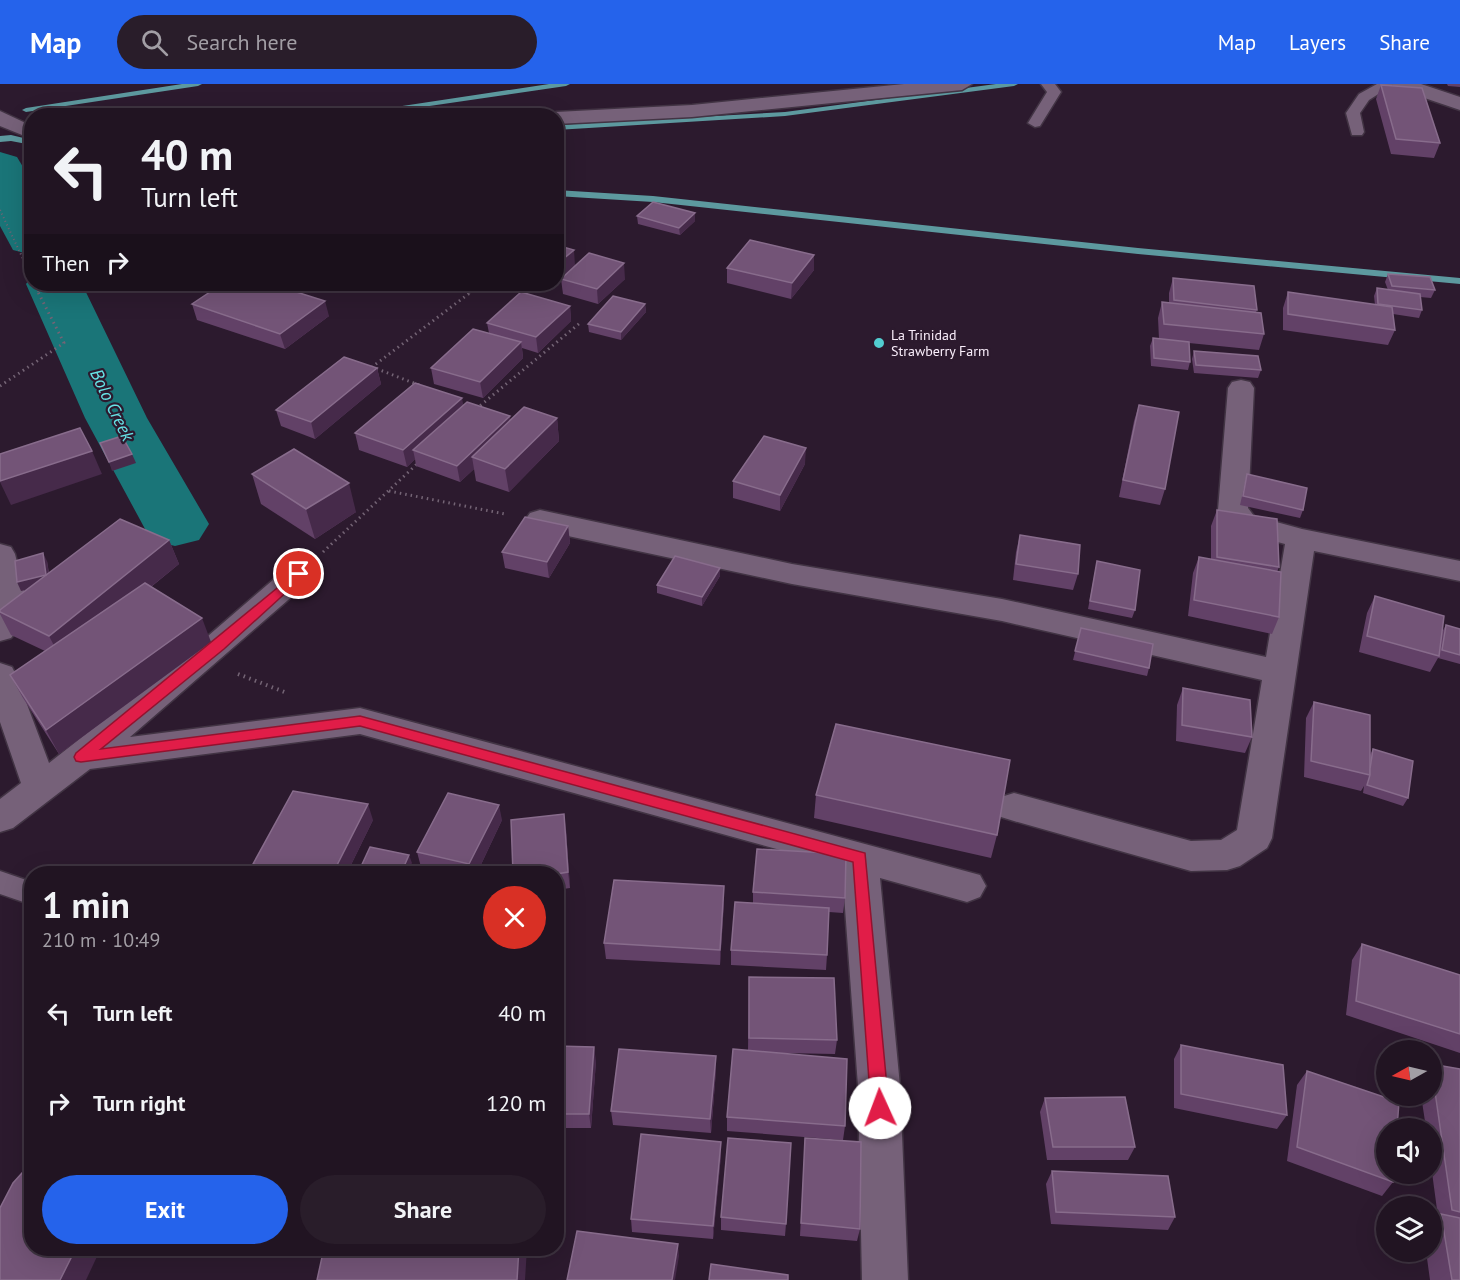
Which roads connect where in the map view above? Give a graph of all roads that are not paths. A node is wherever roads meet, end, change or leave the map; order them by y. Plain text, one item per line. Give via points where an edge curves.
1 (1048, 84) edge
2 (1387, 84) edge
3 (1402, 84) edge
4 (950, 85) edge
5 (888, 88) edge
6 (1458, 103) edge
7 (0, 117) edge
8 (564, 118) edge
9 (1035, 123) dead end
10 (24, 130) edge
11 (1357, 132) dead end
12 (1242, 388) dead end
13 (540, 520) edge
14 (1300, 539) junction
15 (0, 554) edge
16 (1460, 570) edge
17 (299, 574) road end
18 (0, 630) edge
19 (1279, 672) junction
20 (0, 675) edge
21 (81, 757) junction
22 (41, 789) junction
23 (1014, 807) dead end
24 (0, 818) edge
25 (860, 858) junction
26 (0, 882) edge
27 (967, 886) dead end
28 (24, 891) edge
29 (885, 1280) edge

1 - 9 lane via 1054,92
2 - 11 lane via 1364,97 1353,113
3 - 6 street
4 - 5 street
5 - 8 street via 638,115
7 - 10 street
12 - 14 street via 1233,510 1244,523
13 - 19 street via 792,574 1002,610
14 - 16 street
14 - 19 street
15 - 18 street via 14,614
17 - 21 street
19 - 23 street via 1254,838 1227,855 1191,856
20 - 22 street
21 - 22 street
21 - 25 street via 360,721
22 - 24 street
25 - 27 street
25 - 29 street via 879,1086
26 - 28 lane

